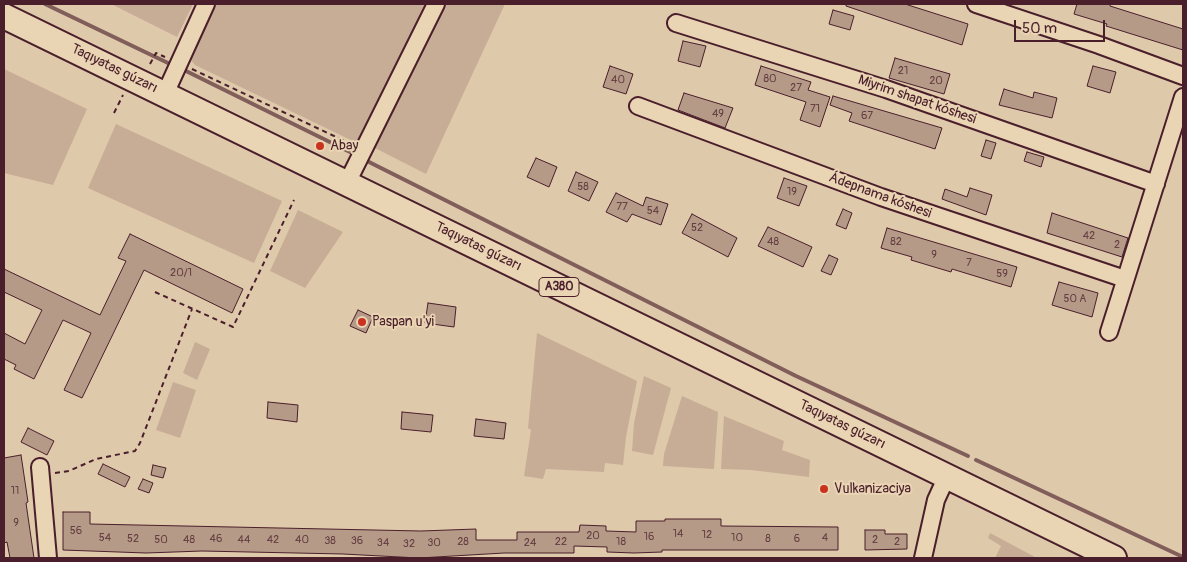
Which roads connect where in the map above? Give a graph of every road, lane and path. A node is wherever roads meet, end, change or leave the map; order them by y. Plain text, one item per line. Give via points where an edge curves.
1 (206, 4) edge
2 (436, 4) edge
3 (976, 4) edge
4 (4, 16) edge
5 (676, 22) dead end
6 (156, 53) dead end
7 (179, 63) junction
8 (150, 64) dead end
9 (1183, 76) edge
10 (127, 94) dead end
11 (165, 94) junction
12 (1183, 97) edge
13 (638, 106) dead end
14 (114, 113) dead end
15 (364, 150) junction
16 (347, 183) junction
17 (1156, 184) junction
18 (294, 200) dead end
19 (1125, 279) junction
20 (155, 292) dead end
21 (192, 309) junction
22 (1109, 332) dead end
23 (41, 472) joint
24 (947, 476) junction
25 (48, 558) edge
26 (922, 558) edge
27 (1114, 558) edge

1 - 7 street
2 - 15 street
3 - 9 street
4 - 11 highway, Taqıyatas gúzarı / A380
5 - 17 street, Miyrim shapat kóshesi via 886,89
6 - 8 path
7 - 11 street
7 - 15 path
10 - 14 path
11 - 16 highway, Taqıyatas gúzarı / A380
12 - 17 street
13 - 19 street, Ádepnama kóshesi via 881,197
15 - 16 street
16 - 24 highway, Taqıyatas gúzarı / A380
17 - 19 street
18 - 21 path via 233,327
19 - 22 street
20 - 21 path
21 - 23 path via 135,451 96,459 69,471
23 - 25 street
24 - 26 street via 936,500
24 - 27 highway, Taqıyatas gúzarı / A380

